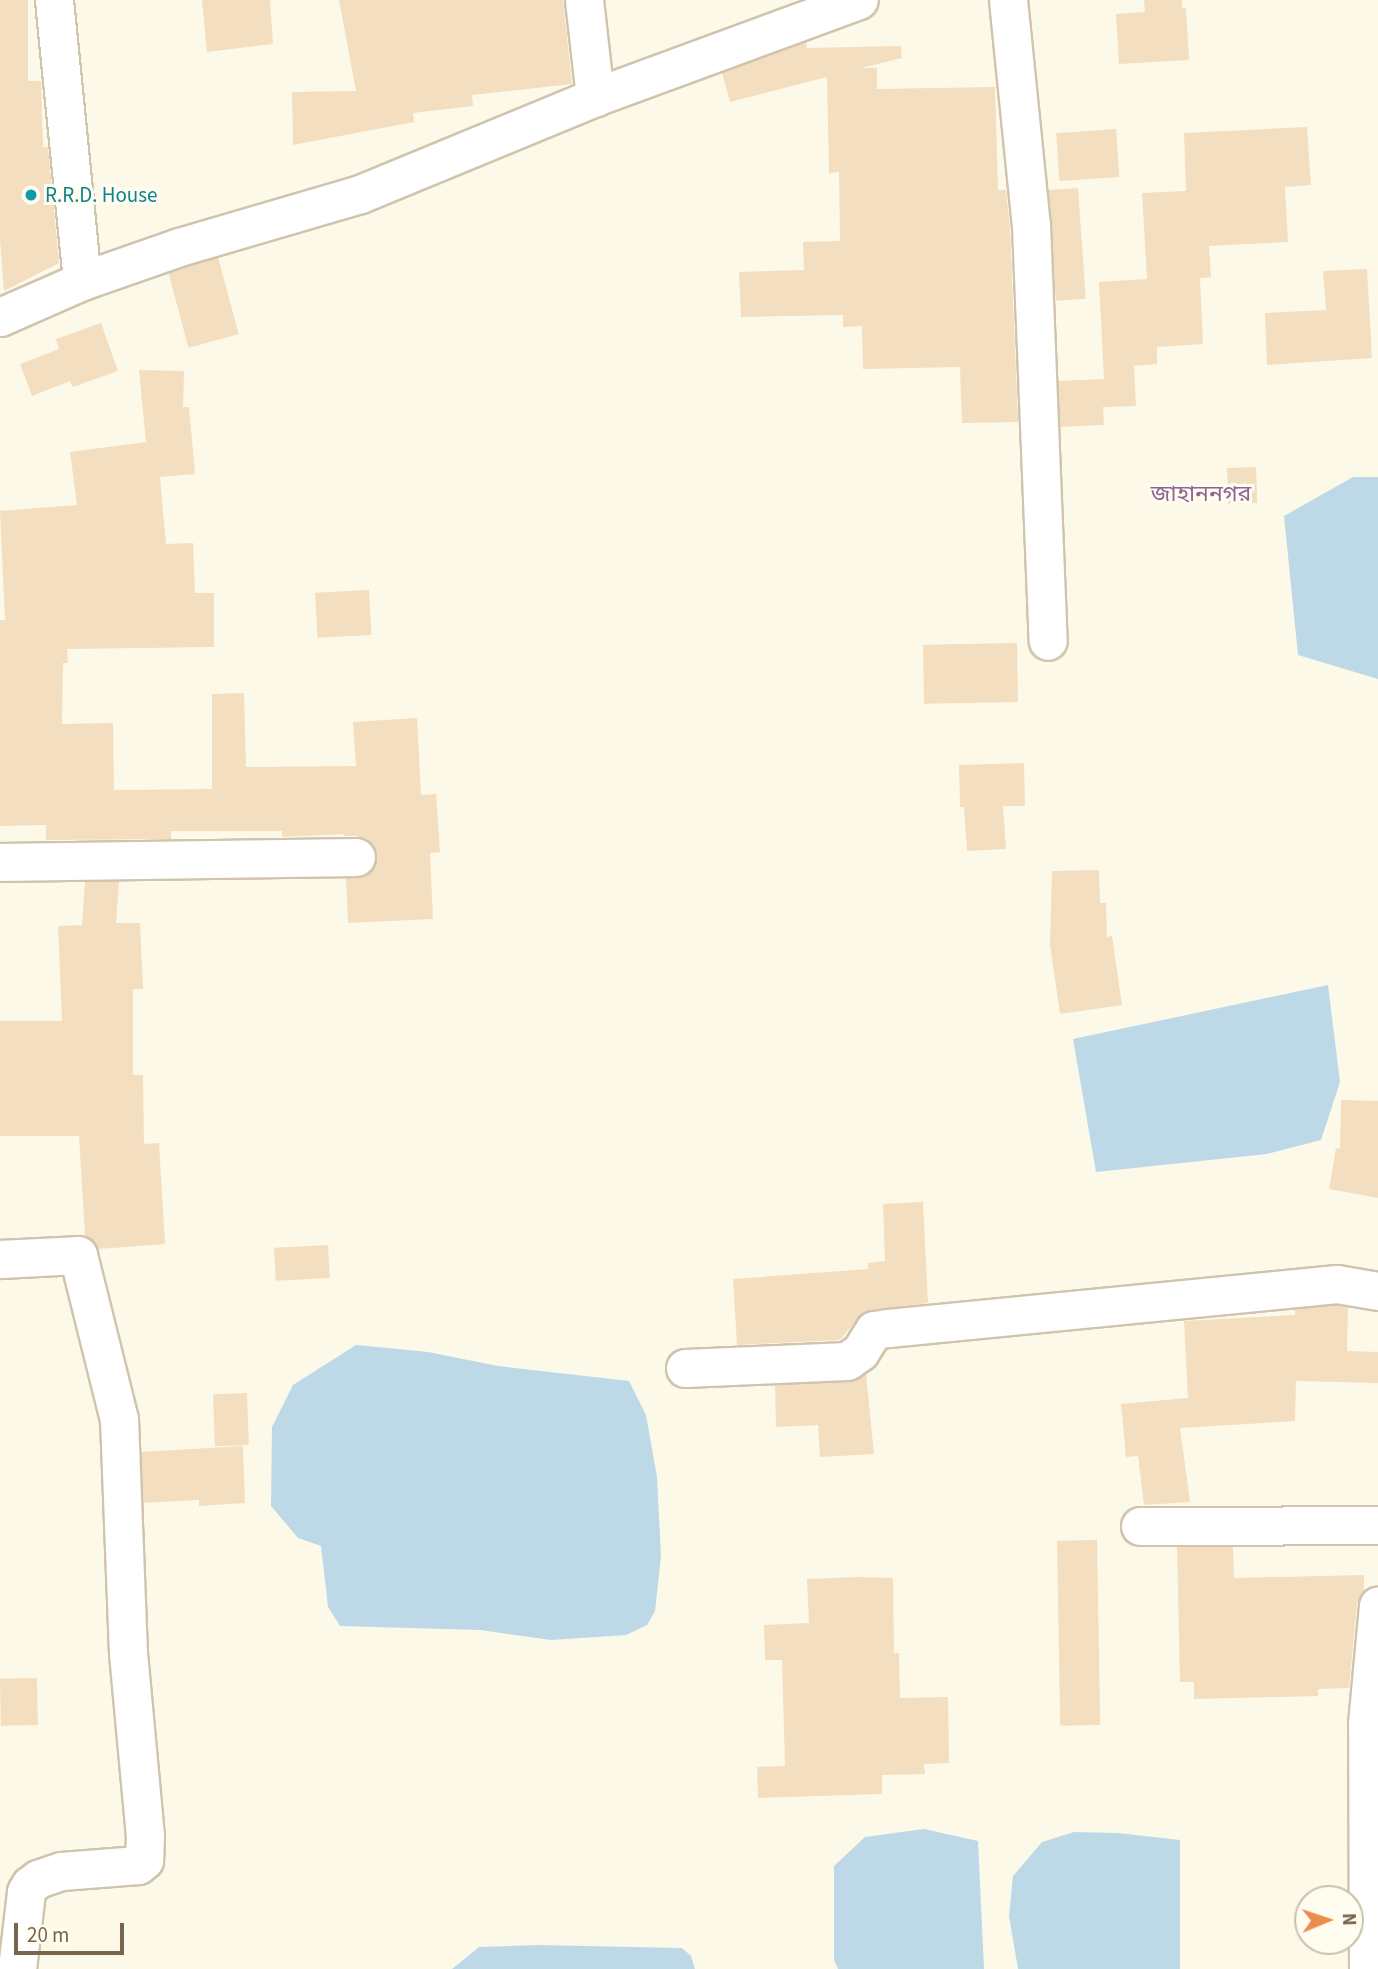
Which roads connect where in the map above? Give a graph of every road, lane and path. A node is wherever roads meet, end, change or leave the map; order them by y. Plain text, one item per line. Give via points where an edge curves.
1 (54, 0) edge
2 (584, 0) edge
3 (859, 0) edge
4 (1008, 0) edge
5 (596, 97) junction
6 (82, 281) junction
7 (0, 317) edge
8 (1048, 641) dead end
9 (356, 857) dead end
10 (0, 862) edge
11 (0, 1259) edge
12 (1378, 1291) edge
13 (685, 1368) dead end
14 (1378, 1525) edge
15 (1140, 1526) dead end
16 (1378, 1606) edge
17 (16, 1969) edge
18 (1368, 1969) edge

1 - 6 street
2 - 5 street
3 - 5 street
4 - 8 street via 1031,225
5 - 6 street via 360,194
6 - 7 street
9 - 10 street
11 - 17 street via 78,1255 119,1419 128,1654 145,1835 144,1860 138,1865 61,1871 30,1885
12 - 13 street via 1337,1284 887,1328 874,1330 860,1352 847,1361
14 - 15 street
16 - 18 street via 1367,1724

